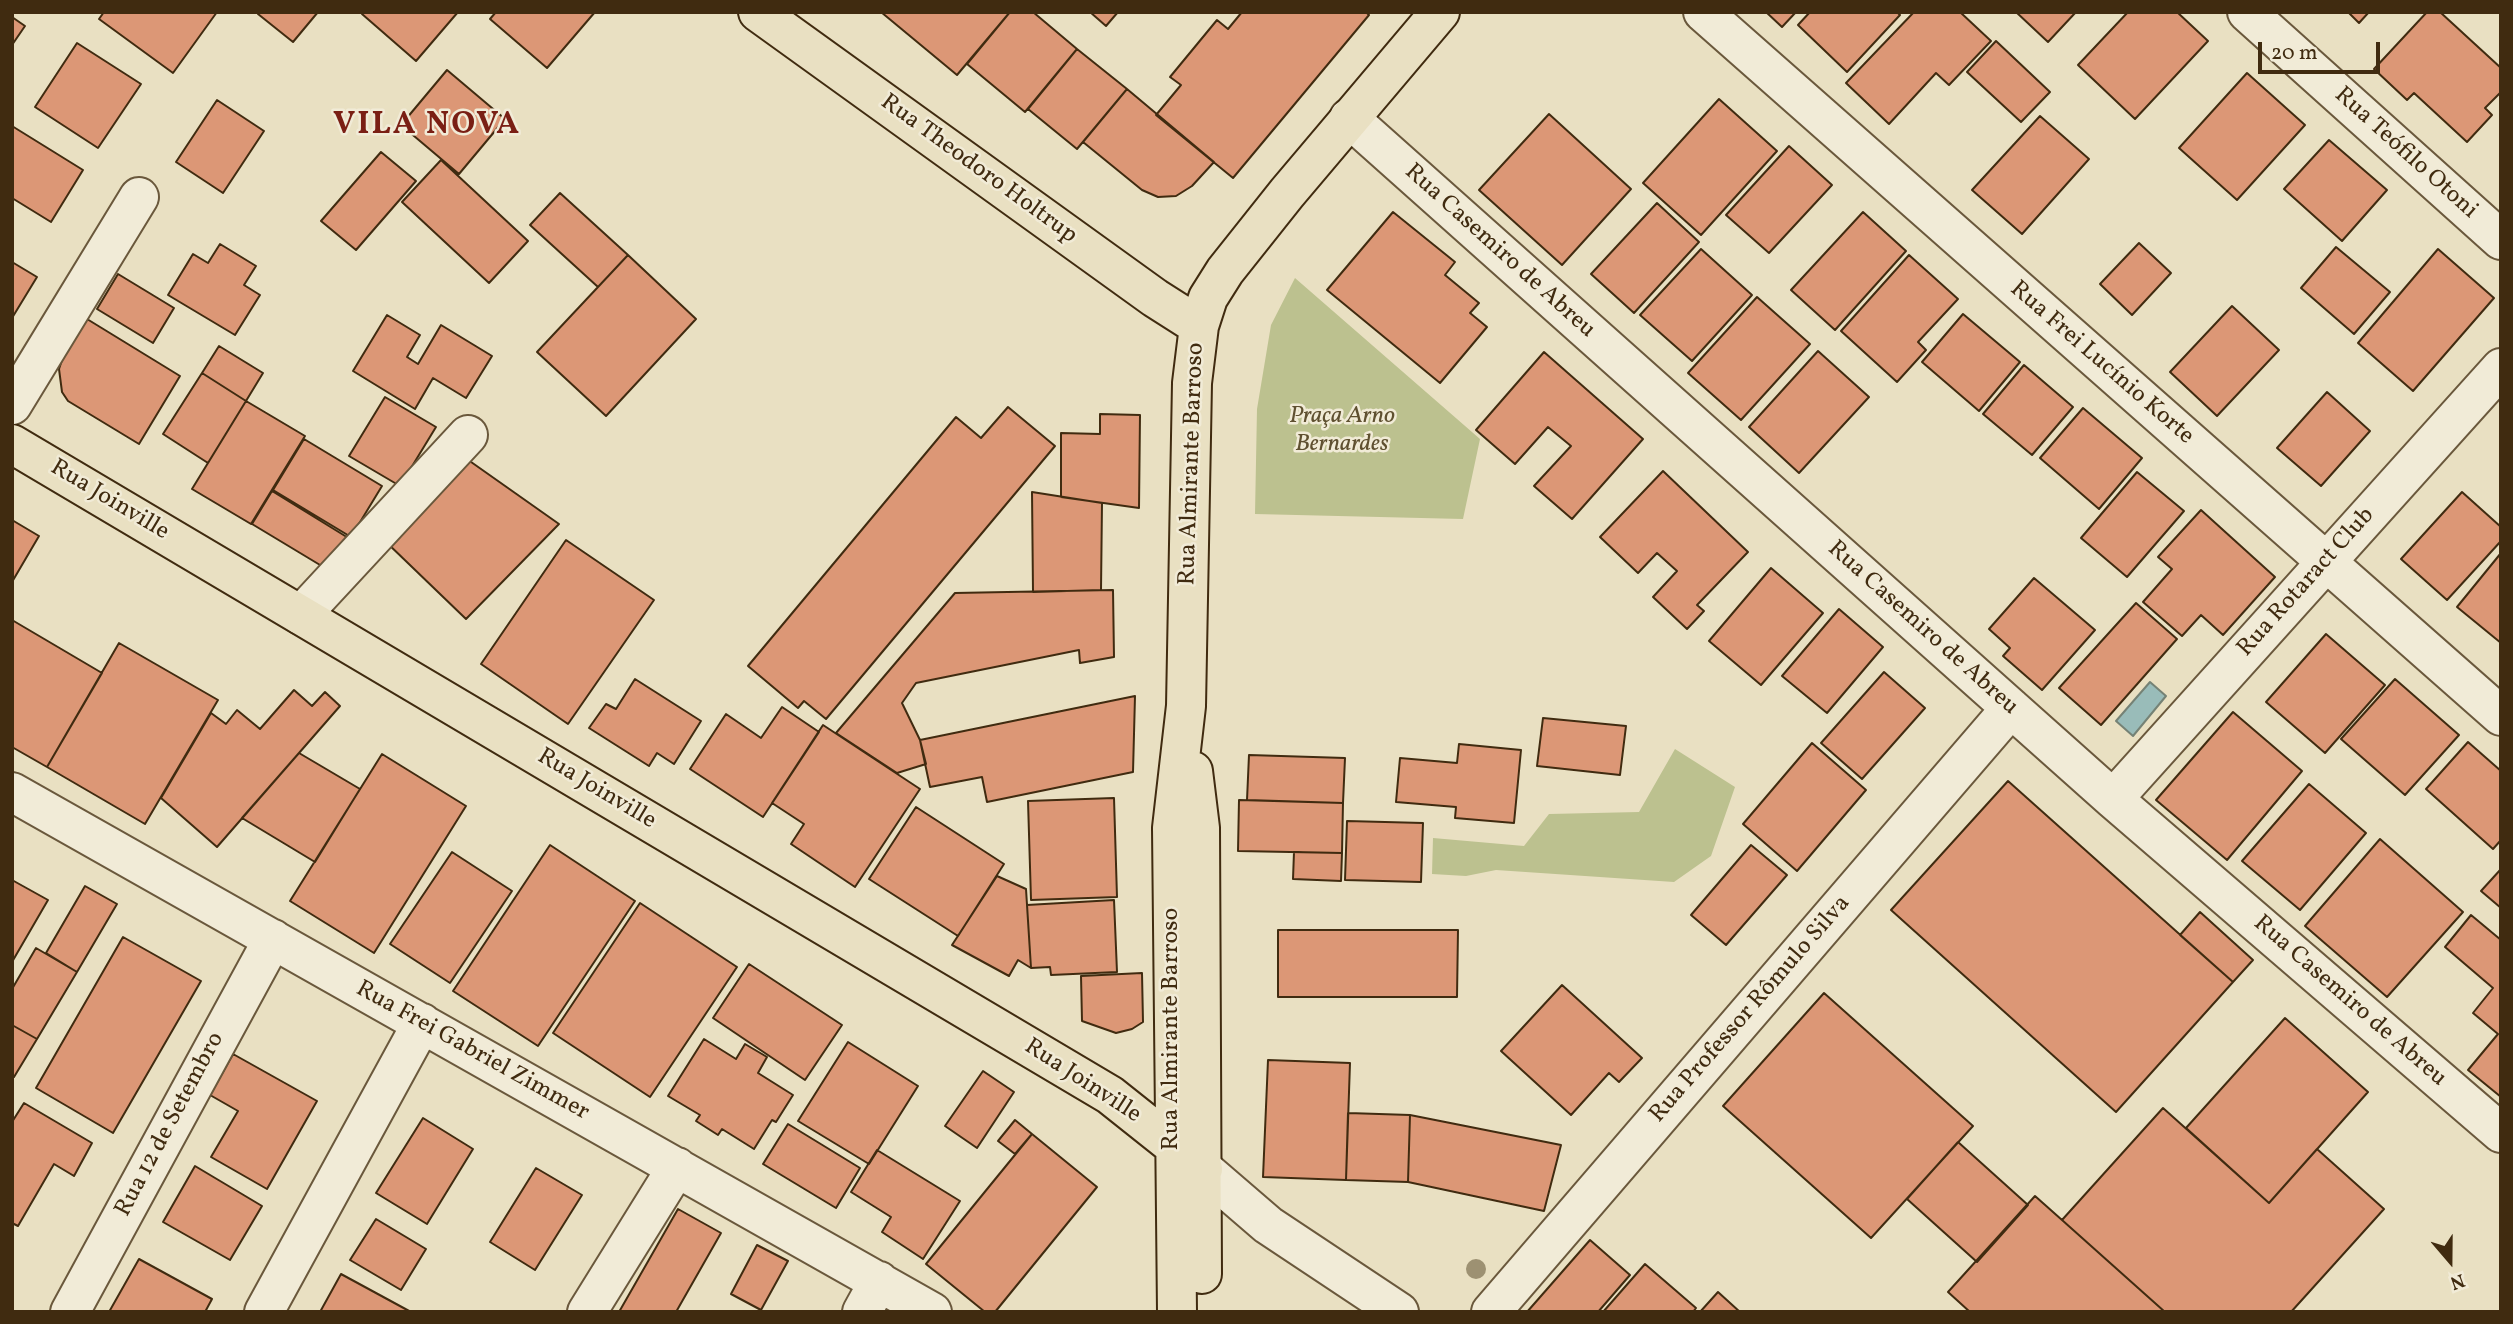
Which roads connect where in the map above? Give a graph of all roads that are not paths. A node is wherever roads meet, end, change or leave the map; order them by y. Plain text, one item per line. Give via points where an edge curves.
1 (758, 12) edge
2 (1440, 12) edge
3 (1703, 12) edge
4 (2247, 12) edge
5 (1349, 118) junction
6 (139, 197) dead end
7 (2493, 219) edge
8 (1199, 326) junction
9 (2501, 368) edge
10 (12, 405) edge
11 (468, 435) dead end
12 (12, 444) edge
13 (2325, 562) junction
14 (301, 615) junction
15 (2011, 708) junction
16 (2501, 716) edge
17 (12, 792) edge
18 (2113, 799) junction
19 (273, 939) junction
20 (422, 1023) junction
21 (2501, 1133) edge
22 (1188, 1158) junction
23 (677, 1167) junction
24 (870, 1297) edge
25 (70, 1312) edge
26 (264, 1312) edge
27 (587, 1312) edge
28 (932, 1312) edge
29 (1177, 1312) edge
30 (1203, 1312) edge
31 (1399, 1312) edge
32 (1491, 1312) edge

1 - 8 main road, Rua Theodoro Holtrup
2 - 5 main road, Rua Almirante Barroso
3 - 13 street, Rua Frei Lucínio Korte
4 - 7 street, Rua Teófilo Otoni
5 - 8 main road, Rua Almirante Barroso via 1225,271 1208,298
5 - 15 street, Rua Casemiro de Abreu
6 - 10 street
8 - 22 main road, Rua Almirante Barroso via 1192,383 1186,706 1172,828
9 - 13 street, Rua Rotaract Club
11 - 14 street
12 - 14 main road, Rua Joinville
13 - 16 street, Rua Frei Lucínio Korte
13 - 18 street, Rua Rotaract Club
14 - 22 main road, Rua Joinville via 1110,1095
15 - 18 street, Rua Casemiro de Abreu
15 - 32 street, Rua Professor Rômulo Silva
17 - 19 street, Rua Frei Gabriel Zimmer
18 - 21 street, Rua Casemiro de Abreu
19 - 20 street, Rua Frei Gabriel Zimmer
19 - 25 street, Rua 12 de Setembro
20 - 23 street, Rua Frei Gabriel Zimmer
20 - 26 street
22 - 29 main road, Rua Almirante Barroso
22 - 30 main road, Rua Almirante Barroso
22 - 31 street via 1268,1225
23 - 24 street, Rua Frei Gabriel Zimmer
23 - 27 street
24 - 28 street, Rua Frei Gabriel Zimmer

